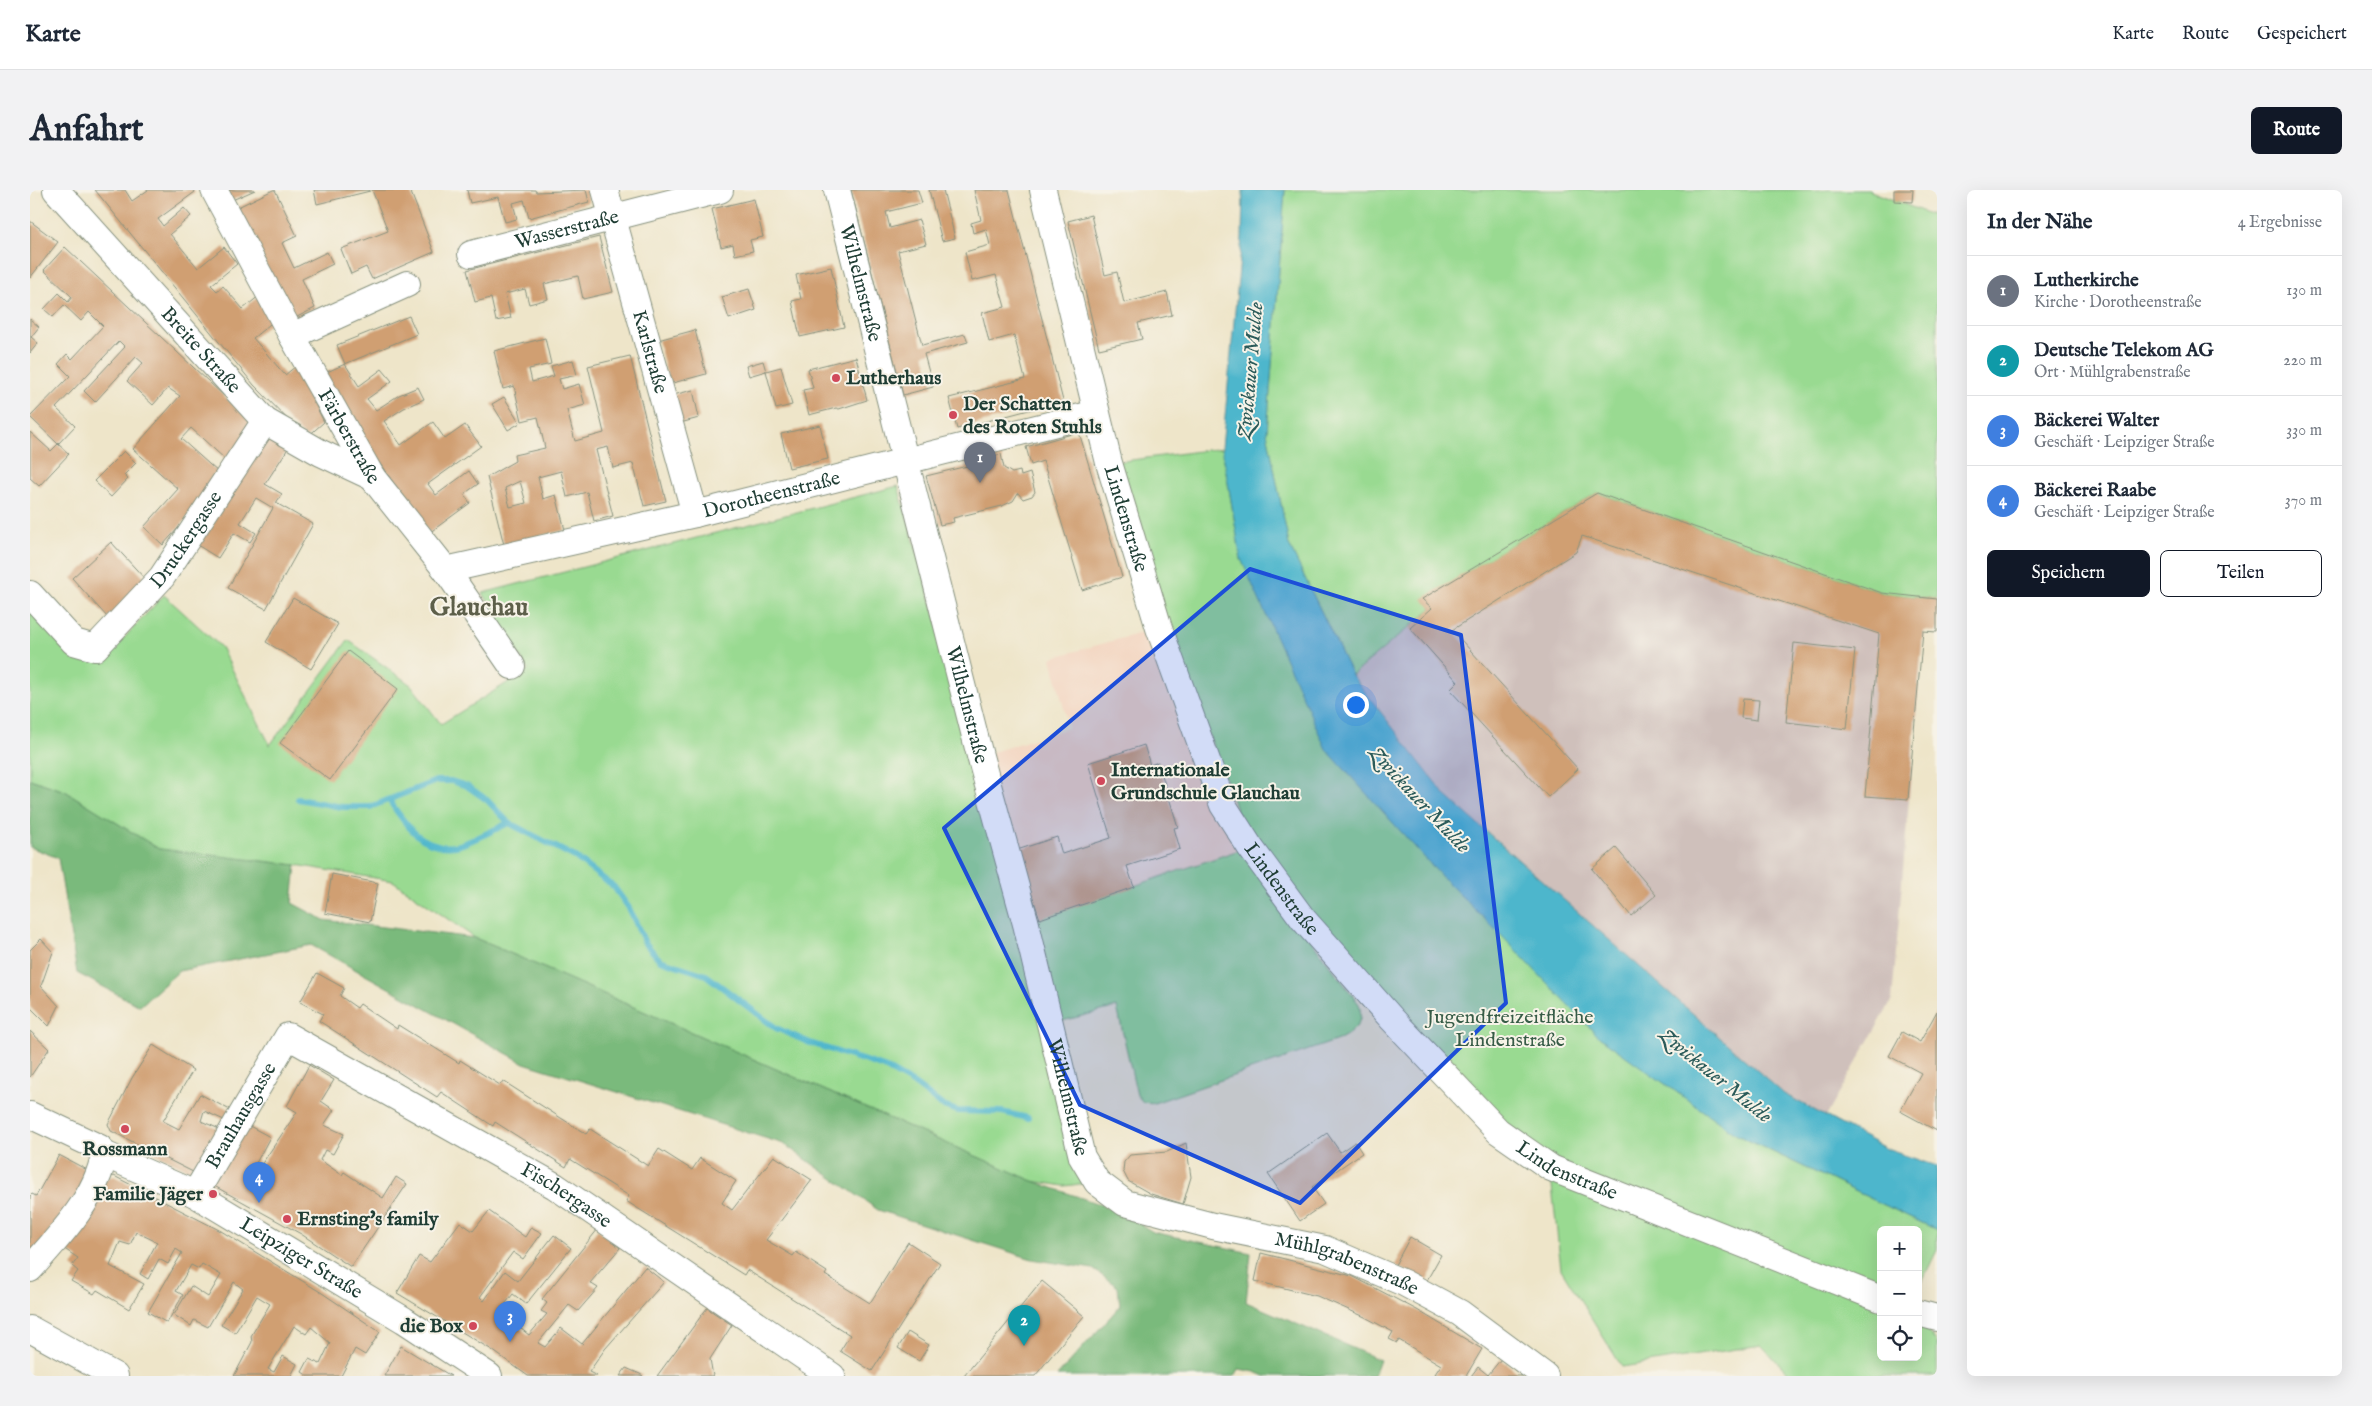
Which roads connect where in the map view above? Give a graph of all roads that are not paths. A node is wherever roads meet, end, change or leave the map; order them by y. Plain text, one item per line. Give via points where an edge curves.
1 (56, 190) edge
2 (214, 190) edge
3 (605, 190) edge
4 (720, 190) edge
5 (837, 190) edge
6 (1043, 190) edge
7 (611, 217) junction
8 (471, 254) dead end
9 (407, 284) dead end
10 (292, 336) junction
11 (1096, 413) junction
12 (266, 421) junction
13 (906, 461) junction
14 (372, 477) junction
15 (695, 514) junction
16 (446, 570) junction
17 (30, 594) edge
18 (512, 666) dead end
19 (288, 1036) joint
20 (30, 1115) edge
21 (104, 1154) junction
22 (195, 1194) junction
23 (1125, 1203) joint
24 (30, 1269) edge
25 (1877, 1297) edge
26 (1922, 1314) edge
27 (1937, 1318) edge
28 (30, 1329) edge
29 (115, 1376) edge
30 (489, 1376) edge
31 (832, 1376) edge
32 (1545, 1376) edge

1 - 12 street, Breite Straße
2 - 10 street, Färberstraße
3 - 7 street, Karlstraße
4 - 7 street, Wasserstraße
5 - 13 street, Wilhelmstraße
6 - 11 street, Lindenstraße
7 - 8 street, Wasserstraße
7 - 15 street, Karlstraße
9 - 10 street
10 - 14 street, Färberstraße
11 - 13 street, Dorotheenstraße
11 - 25 street, Lindenstraße via 1159,628 1223,805 1304,919 1348,969 1498,1131 1550,1168
12 - 14 street, Breite Straße via 321,453
12 - 17 street, Druckergasse via 162,577 95,648 74,642
13 - 15 street, Dorotheenstraße
13 - 23 street, Wilhelmstraße via 1026,924 1082,1157 1097,1182
14 - 16 street, Färberstraße
15 - 16 street, Dorotheenstraße
16 - 18 street, Färberstraße
19 - 22 street, Brauhausgasse
19 - 31 street, Fischergasse via 555,1186
20 - 21 street, Leipziger Straße via 100,1148
21 - 22 street, Leipziger Straße
21 - 24 street via 98,1174 79,1210
22 - 30 street, Leipziger Straße via 404,1320
23 - 32 street, Mühlgrabenstraße via 1325,1250 1404,1282 1460,1313
26 - 27 street
28 - 29 street

